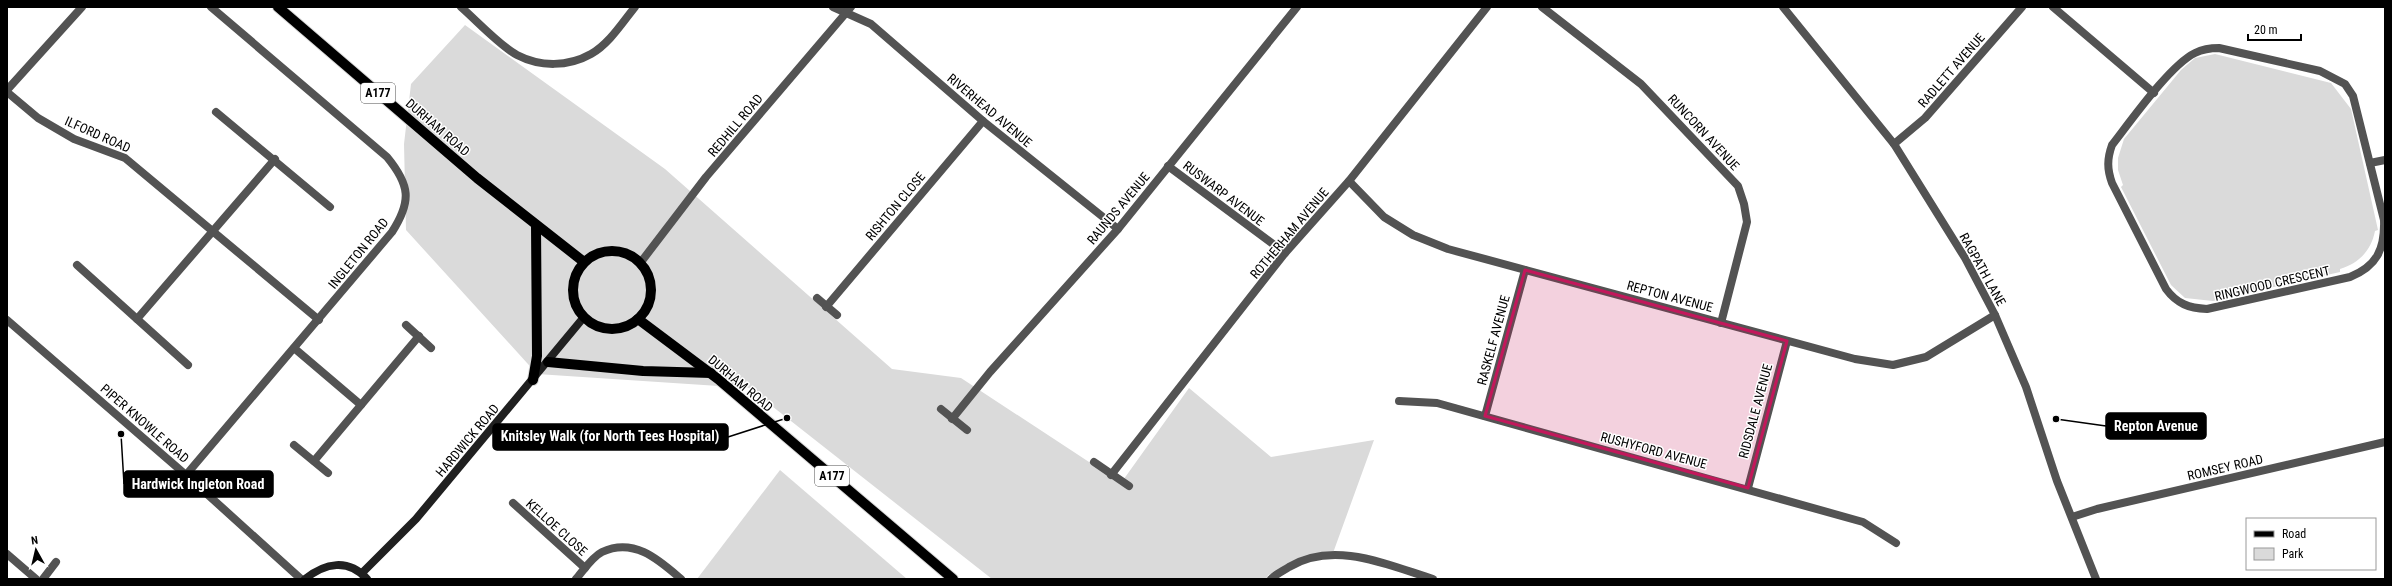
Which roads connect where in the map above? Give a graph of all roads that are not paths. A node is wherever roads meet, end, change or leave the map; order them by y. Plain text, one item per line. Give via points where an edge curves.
1 (82, 7) edge
2 (211, 7) edge
3 (278, 7) edge
4 (461, 7) edge
5 (635, 7) edge
6 (833, 7) edge
7 (1297, 7) edge
8 (1487, 7) edge
9 (1542, 7) edge
10 (1783, 7) edge
11 (2022, 7) edge
12 (2053, 7) edge
13 (848, 10) edge
14 (7, 91) edge
15 (2154, 93) junction
16 (216, 112) dead end
17 (983, 121) junction
18 (1894, 144) junction
19 (275, 159) junction
20 (2385, 160) edge
21 (2370, 163) junction
22 (1168, 166) junction
23 (1350, 181) junction
24 (330, 207) dead end
25 (536, 225) junction
26 (1118, 229) junction
27 (214, 231) junction
28 (1285, 253) junction
29 (584, 262) junction
30 (641, 262) junction
31 (77, 265) dead end
32 (1525, 270) junction
33 (817, 298) dead end
34 (826, 307) junction
35 (837, 315) dead end
36 (1995, 315) junction
37 (584, 317) junction
38 (137, 319) junction
39 (638, 319) junction
40 (7, 320) edge
41 (319, 320) junction
42 (1722, 323) junction
43 (406, 325) dead end
44 (419, 336) junction
45 (1786, 341) junction
46 (294, 348) junction
47 (431, 348) dead end
48 (548, 362) junction
49 (188, 365) dead end
50 (711, 373) junction
51 (533, 380) junction
52 (1399, 401) dead end
53 (360, 405) junction
54 (940, 409) dead end
55 (1485, 416) junction
56 (952, 419) junction
57 (967, 430) dead end
58 (2385, 442) edge
59 (294, 445) dead end
60 (314, 461) junction
61 (1094, 462) dead end
62 (328, 473) dead end
63 (186, 475) junction
64 (1111, 475) junction
65 (1129, 486) dead end
66 (1748, 488) junction
67 (513, 503) dead end
68 (2072, 517) junction
69 (1896, 543) dead end
70 (7, 554) edge
71 (56, 562) dead end
72 (585, 568) junction
73 (365, 576) edge
74 (36, 579) edge
75 (43, 579) edge
76 (301, 579) edge
77 (305, 579) edge
78 (576, 579) edge
79 (681, 579) edge
80 (953, 579) edge
81 (1272, 579) edge
82 (1433, 579) edge
83 (2096, 579) edge

1 - 14 street, ILFORD ROAD
2 - 41 street, INGLETON ROAD via 387,157 402,175 406,193 403,215 392,232
3 - 25 main road, DURHAM ROAD / A177
4 - 5 street via 516,54 538,63 552,64 591,54 612,35
6 - 13 street, RIVERHEAD AVENUE
7 - 22 street, RAUNDS AVENUE
8 - 23 street, ROTHERHAM AVENUE
9 - 42 street, RUNCORN AVENUE via 1641,84 1738,186 1747,222
10 - 18 street, RAGPATH LANE
11 - 18 street, RADLETT AVENUE via 1925,118
12 - 15 street
13 - 17 street, RIVERHEAD AVENUE via 871,24
13 - 30 street, REDHILL ROAD via 706,177
14 - 27 street, ILFORD ROAD via 38,118 74,139 126,158
15 - 21 street, RINGWOOD CRESCENT via 2186,59 2205,48 2232,50 2320,71 2345,84 2353,96
15 - 21 street, RINGWOOD CRESCENT via 2112,145 2108,158 2108,172 2160,281 2172,297 2185,306 2208,309 2222,307 2350,277 2368,267 2380,251 2385,238 2384,220
16 - 19 street
17 - 26 street, RIVERHEAD AVENUE
17 - 34 street, RISHTON CLOSE
18 - 36 street, RAGPATH LANE via 1965,258
19 - 24 street
19 - 27 street
20 - 21 street
22 - 26 street, RAUNDS AVENUE
22 - 28 street, RUSWARP AVENUE
23 - 28 street, ROTHERHAM AVENUE
23 - 32 street, REPTON AVENUE via 1384,217 1413,235 1448,249
25 - 29 main road, DURHAM ROAD / A177
25 - 51 main road via 537,356
26 - 56 street, RAUNDS AVENUE via 990,372
27 - 38 street
27 - 41 street, ILFORD ROAD
28 - 64 street, ROTHERHAM AVENUE
29 - 30 main road via 594,255 608,251 624,252
29 - 37 main road via 574,282 573,296 577,308
30 - 39 main road via 648,272 651,295 648,307
31 - 38 street
32 - 42 street, REPTON AVENUE
32 - 55 street, RASKELF AVENUE
33 - 34 street
34 - 35 street
36 - 45 street, REPTON AVENUE via 1926,357 1893,365 1855,359
36 - 68 street, RAGPATH LANE via 2026,387
37 - 39 main road via 595,325 607,329 619,328
37 - 48 street, HARDWICK ROAD
38 - 49 street
39 - 50 main road, DURHAM ROAD / A177
40 - 63 street, PIPER KNOWLE ROAD
41 - 46 street, INGLETON ROAD
42 - 45 street, REPTON AVENUE
43 - 44 street
44 - 47 street
44 - 53 street
45 - 66 street, RIDSDALE AVENUE
46 - 53 street
46 - 63 street, INGLETON ROAD
48 - 50 main road via 643,371
48 - 51 street, HARDWICK ROAD
50 - 80 main road, DURHAM ROAD / A177
51 - 73 street, HARDWICK ROAD
52 - 55 street, RUSHYFORD AVENUE via 1437,403
53 - 60 street
54 - 56 street
55 - 66 street, RUSHYFORD AVENUE
56 - 57 street
58 - 68 street, ROMSEY ROAD
59 - 60 street
60 - 62 street
61 - 64 street
63 - 76 street, PIPER KNOWLE ROAD
64 - 65 street
66 - 69 street, RUSHYFORD AVENUE via 1863,522
67 - 72 street, KELLOE CLOSE
68 - 83 street, RAGPATH LANE
70 - 74 street
71 - 75 street
72 - 78 street
72 - 79 street via 601,552 626,547 654,555
73 - 77 street, HARDWICK ROAD via 347,566 333,564 317,569
81 - 82 street via 1298,562 1327,554 1369,559

